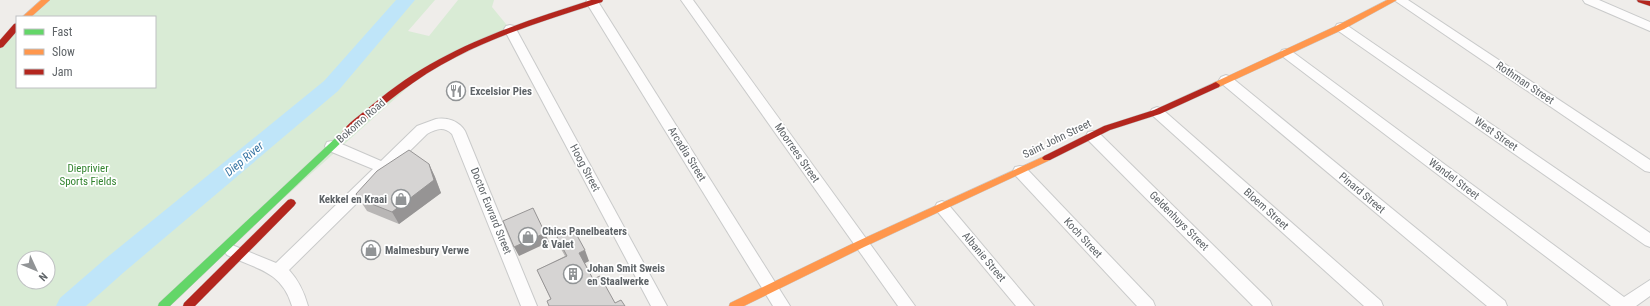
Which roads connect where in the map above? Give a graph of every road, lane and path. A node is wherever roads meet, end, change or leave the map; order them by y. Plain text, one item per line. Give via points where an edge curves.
1 (46, 0) edge
2 (688, 0) edge
3 (1393, 0) edge
4 (1400, 0) edge
5 (1589, 0) edge
6 (1641, 0) edge
7 (609, 2) dead end
8 (595, 3) edge
9 (1650, 4) edge
10 (27, 16) edge
11 (16, 27) edge
12 (1341, 27) junction
13 (1650, 27) edge
14 (512, 33) junction
15 (0, 45) edge
16 (1286, 53) junction
17 (1226, 80) junction
18 (1157, 112) junction
19 (361, 132) dead end
20 (1093, 136) junction
21 (340, 150) junction
22 (1650, 167) edge
23 (384, 168) junction
24 (1020, 171) junction
25 (296, 198) dead end
26 (942, 207) junction
27 (1650, 241) edge
28 (861, 244) junction
29 (224, 247) junction
30 (239, 254) junction
31 (278, 270) junction
32 (1650, 287) edge
33 (771, 288) junction
34 (163, 306) edge
35 (188, 306) edge
36 (300, 306) edge
37 (529, 306) edge
38 (659, 306) edge
39 (734, 306) edge
40 (782, 306) edge
41 (907, 306) edge
42 (1026, 306) edge
43 (1147, 306) edge
44 (1264, 306) edge
45 (1375, 306) edge
46 (1499, 306) edge
47 (1623, 306) edge

1 - 10 main road
2 - 28 street, Moorrees Street
3 - 12 main road, Saint John Street
4 - 22 street, Rothman Street
5 - 13 street
6 - 9 main road
7 - 8 main road, Bokomo Road
8 - 14 main road, Bokomo Road
8 - 33 street, Arcadia Street
11 - 15 main road
12 - 16 main road, Saint John Street
12 - 27 street, West Street
14 - 19 main road, Bokomo Road via 427,80
14 - 21 main road, Bokomo Road via 459,52 404,84 363,118
14 - 38 street, Hoog Street
16 - 17 main road, Saint John Street
16 - 47 street, Wandel Street
17 - 18 main road, Saint John Street
17 - 46 street, Pinard Street
18 - 20 main road, Saint John Street via 1107,128
18 - 45 street, Bloem Street
20 - 24 main road, Saint John Street
20 - 44 street, Geldenhuys Street
21 - 23 street
21 - 29 main road, Bokomo Road
23 - 31 street
23 - 37 street, Doctor Euvrard Street via 422,130 432,124 445,123 453,126 458,131
24 - 26 main road, Saint John Street
24 - 43 street, Koch Street
25 - 30 main road
26 - 28 main road, Saint John Street
26 - 42 street, Albanie Street
28 - 33 main road, Saint John Street
28 - 41 street, Moorrees Street
29 - 30 street
29 - 34 main road, Bokomo Road
30 - 31 street
30 - 35 main road
31 - 36 street via 292,284
32 - 47 street
33 - 39 main road, Saint John Street
33 - 40 street, Arcadia Street

